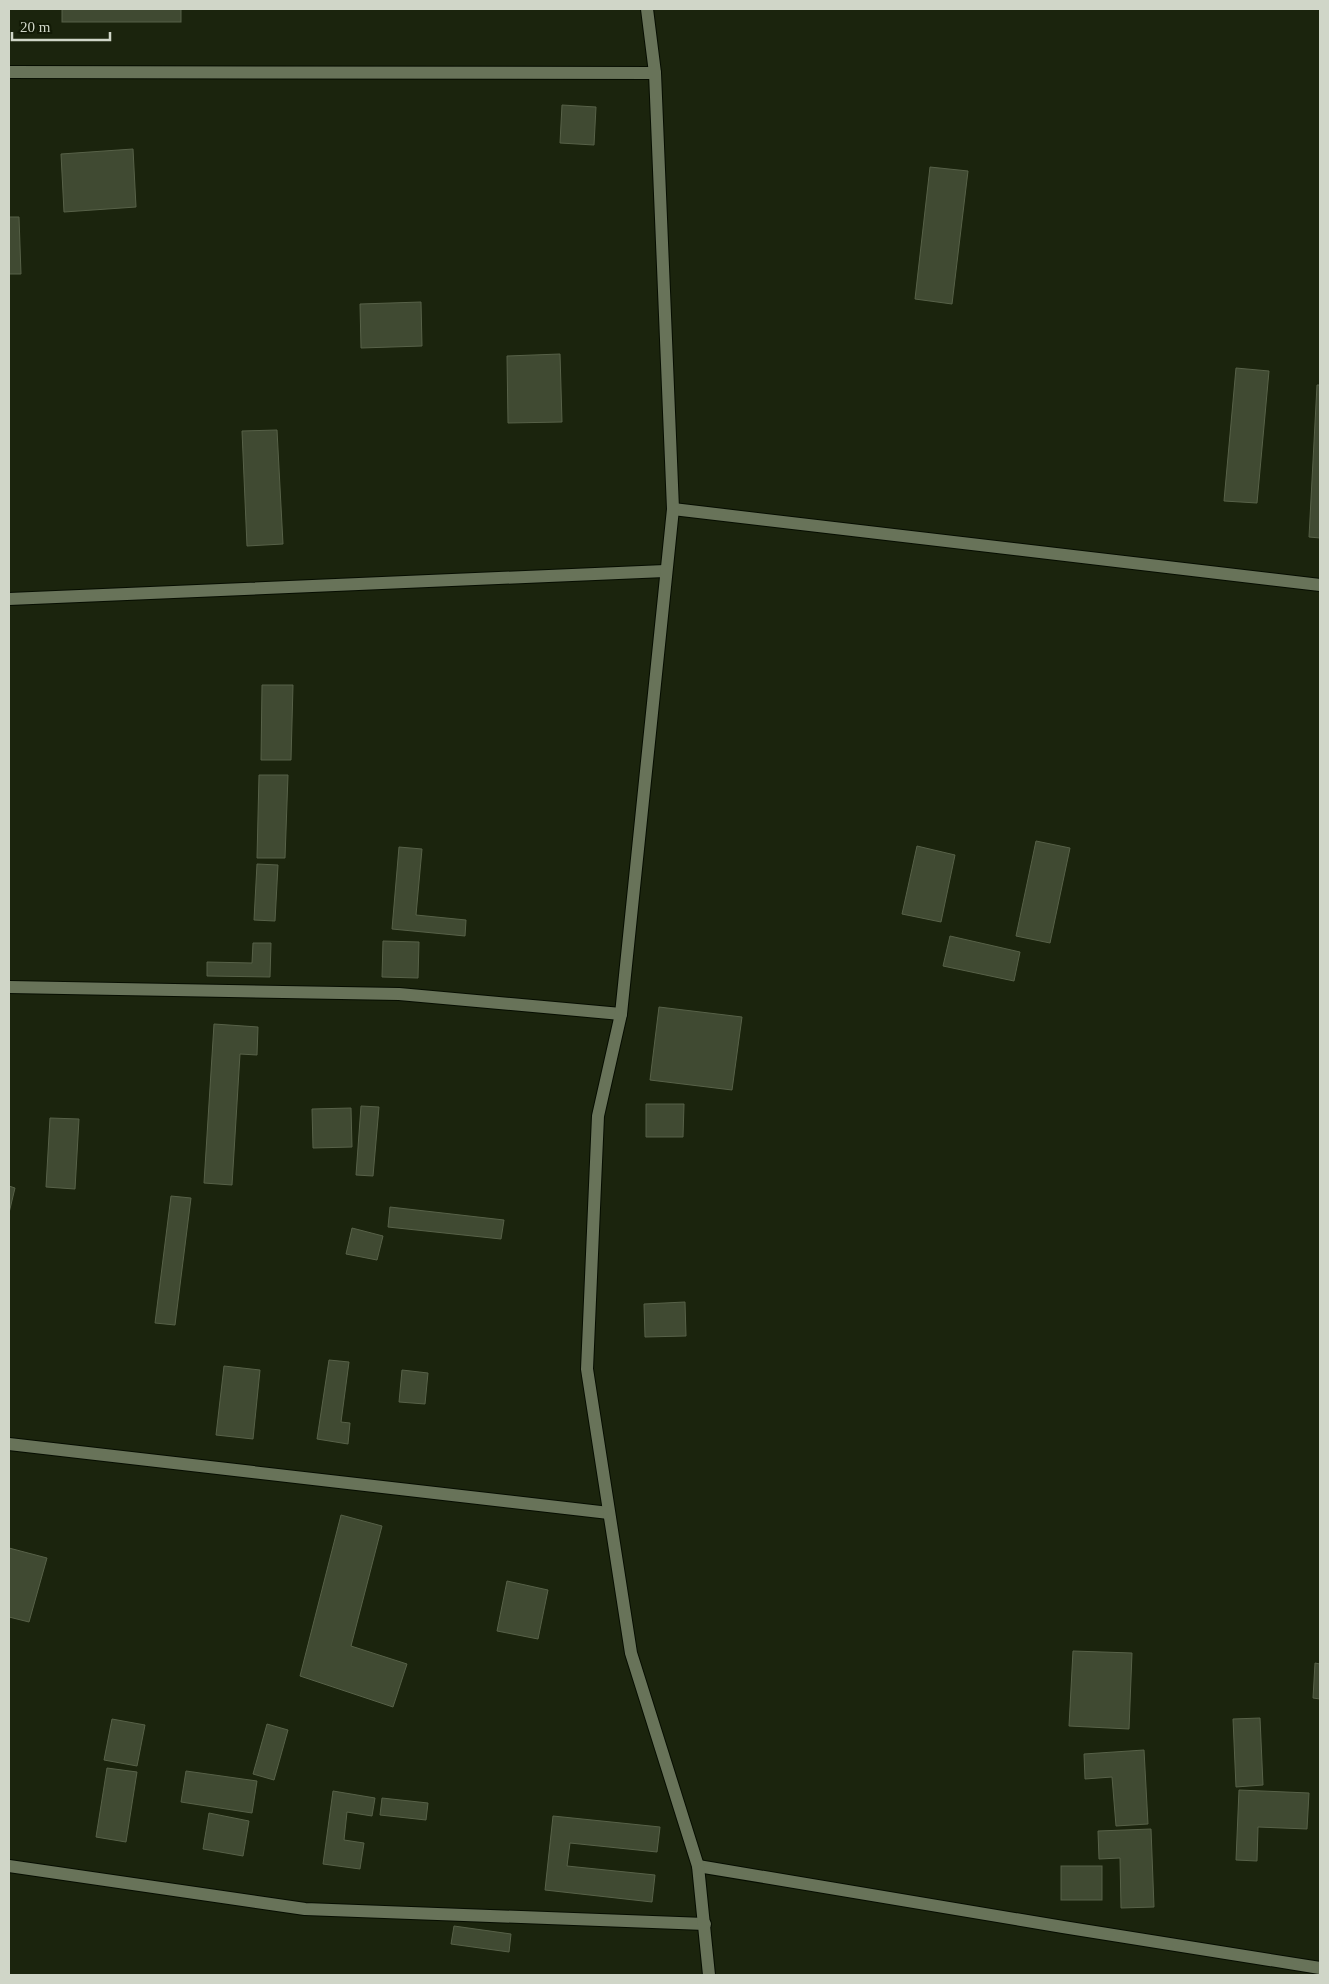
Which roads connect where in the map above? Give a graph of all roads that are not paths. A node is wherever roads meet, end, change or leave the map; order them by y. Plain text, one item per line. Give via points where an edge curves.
1 (647, 9) edge
2 (9, 72) edge
3 (656, 73) junction
4 (673, 509) junction
5 (665, 571) junction
6 (1320, 585) edge
7 (9, 599) edge
8 (9, 987) edge
9 (621, 1014) junction
10 (9, 1444) edge
11 (610, 1513) junction
12 (9, 1866) edge
13 (698, 1866) junction
14 (705, 1924) junction
15 (1320, 1968) edge
16 (709, 1975) edge

1 - 3 street
2 - 3 street
3 - 4 street
4 - 5 street
4 - 6 street
5 - 7 street
5 - 9 street
8 - 9 street via 399,994
9 - 11 street via 598,1116 587,1369
10 - 11 street
11 - 13 street via 631,1653
12 - 14 street via 305,1909
13 - 14 street
13 - 15 street
14 - 16 street

